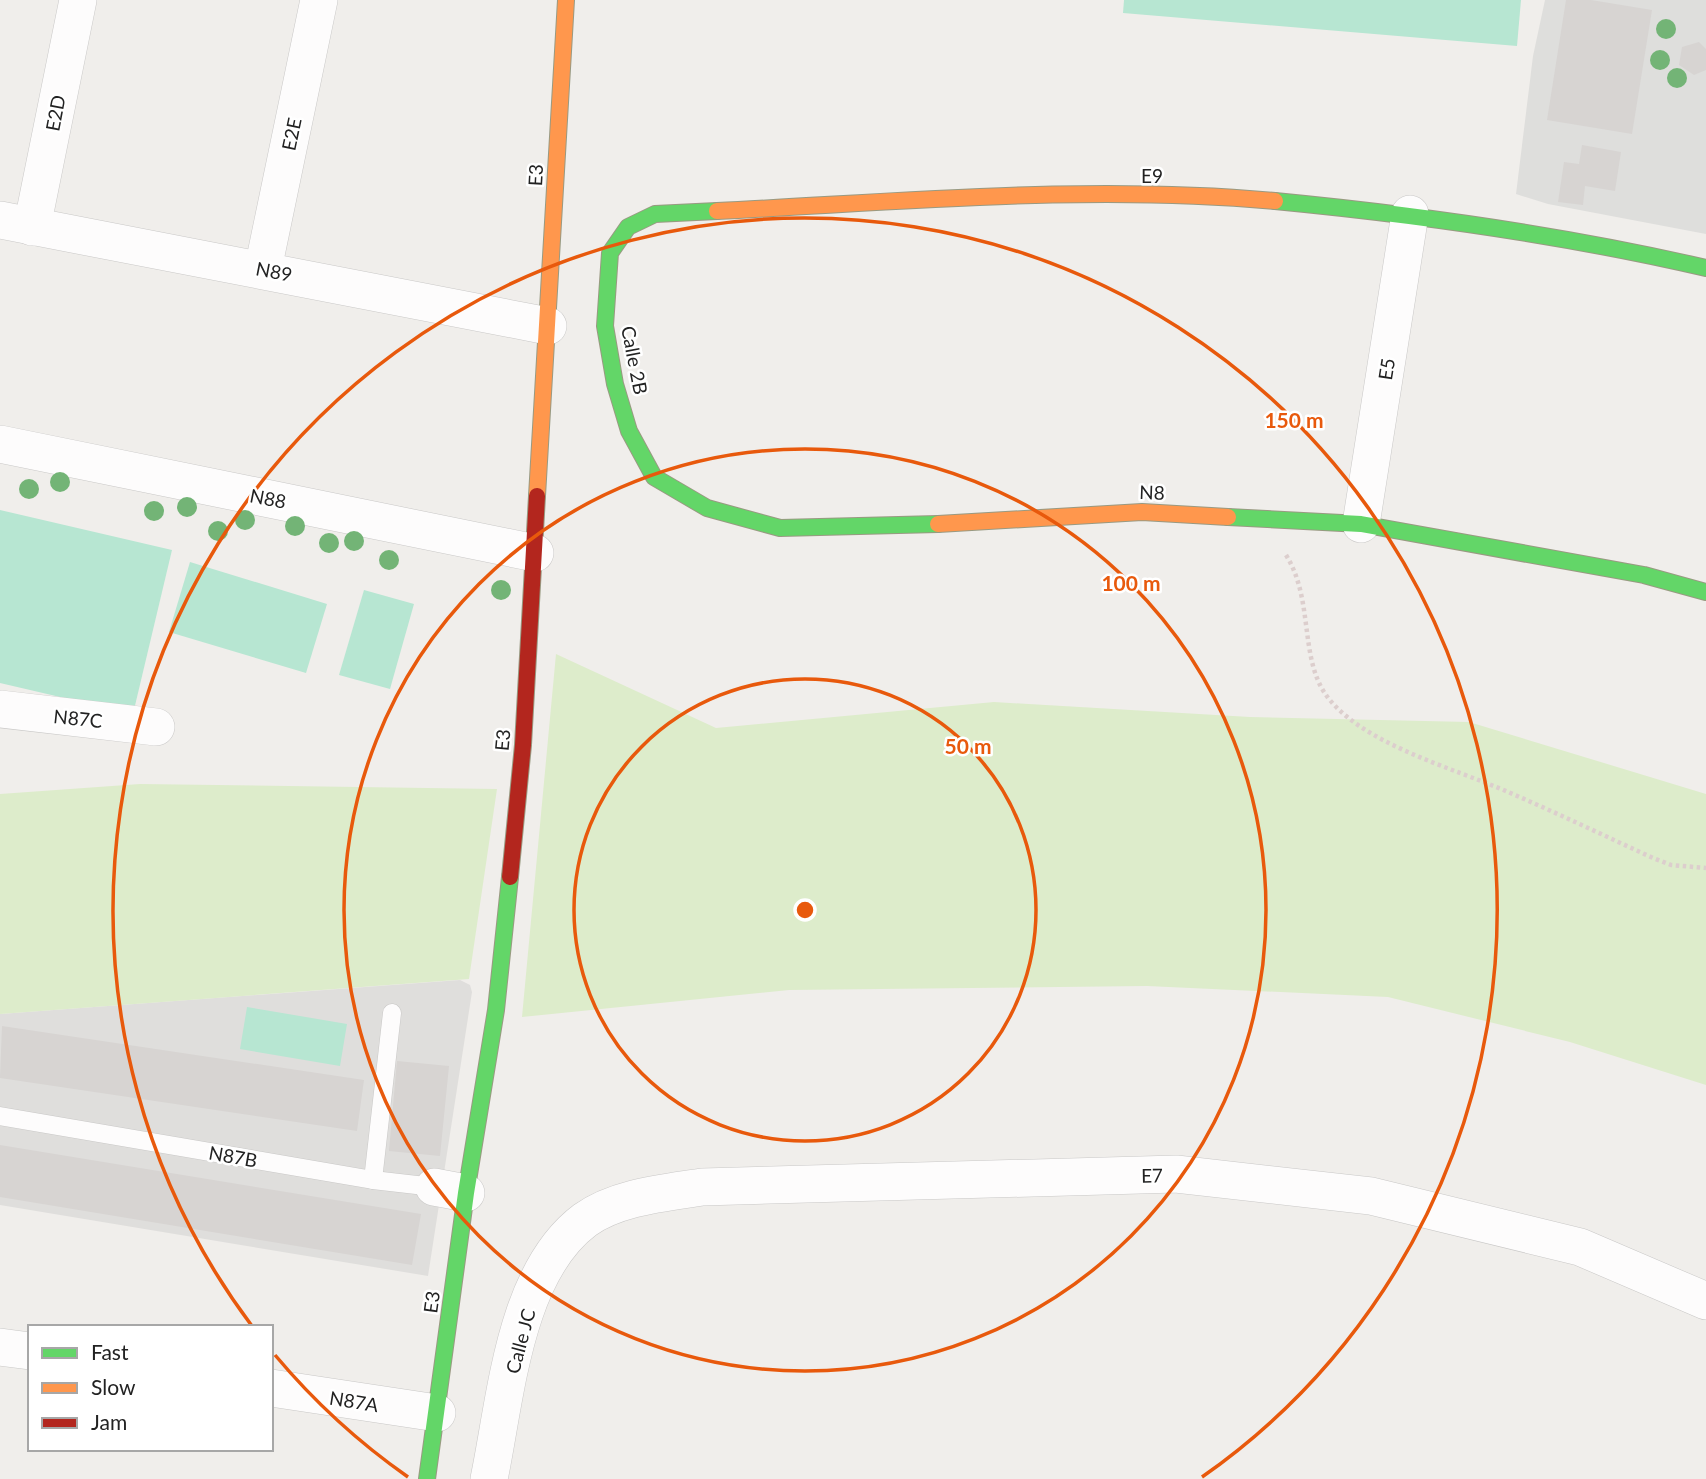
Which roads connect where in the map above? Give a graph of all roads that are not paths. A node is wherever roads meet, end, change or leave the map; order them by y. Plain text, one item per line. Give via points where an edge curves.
1 (78, 0) edge
2 (318, 0) edge
3 (566, 0) edge
4 (1410, 214) junction
5 (16, 223) edge
6 (610, 253) joint
7 (1706, 268) edge
8 (263, 269) junction
9 (548, 326) junction
10 (629, 431) joint
11 (0, 444) edge
12 (1361, 524) junction
13 (535, 553) junction
14 (1706, 592) edge
15 (0, 709) edge
16 (156, 727) dead end
17 (392, 1013) dead end
18 (0, 1116) edge
19 (373, 1180) junction
20 (450, 1190) junction
21 (586, 1220) joint
22 (1706, 1301) edge
23 (0, 1347) edge
24 (28, 1351) edge
25 (273, 1388) edge
26 (437, 1413) junction
27 (427, 1479) edge
28 (489, 1479) edge

1 - 5 street, E2D
2 - 8 street, E2E
3 - 9 street, E3
4 - 6 street, E9 via 1210,195 1012,197 696,212 655,214 628,227
4 - 7 street, E9 via 1610,246
4 - 12 street, E5
5 - 8 street, N89
6 - 10 street, Calle 2B via 605,326
8 - 9 street, N89
9 - 13 street, E3
10 - 12 street, N8 via 653,477 707,508 780,528 908,526 1142,512
11 - 13 street, N88
12 - 14 street, N8 via 1644,575
13 - 20 street, E3 via 523,745 496,1010
15 - 16 street, N87C
17 - 19 lane
18 - 19 lane, N87B
19 - 20 lane, N87B
20 - 26 street, E3
21 - 22 street, E7 via 635,1198 702,1187 1176,1174 1371,1196 1580,1247
21 - 28 street, Calle JC via 546,1261 522,1322
23 - 24 street
25 - 26 street, N87A
26 - 27 street, E3

